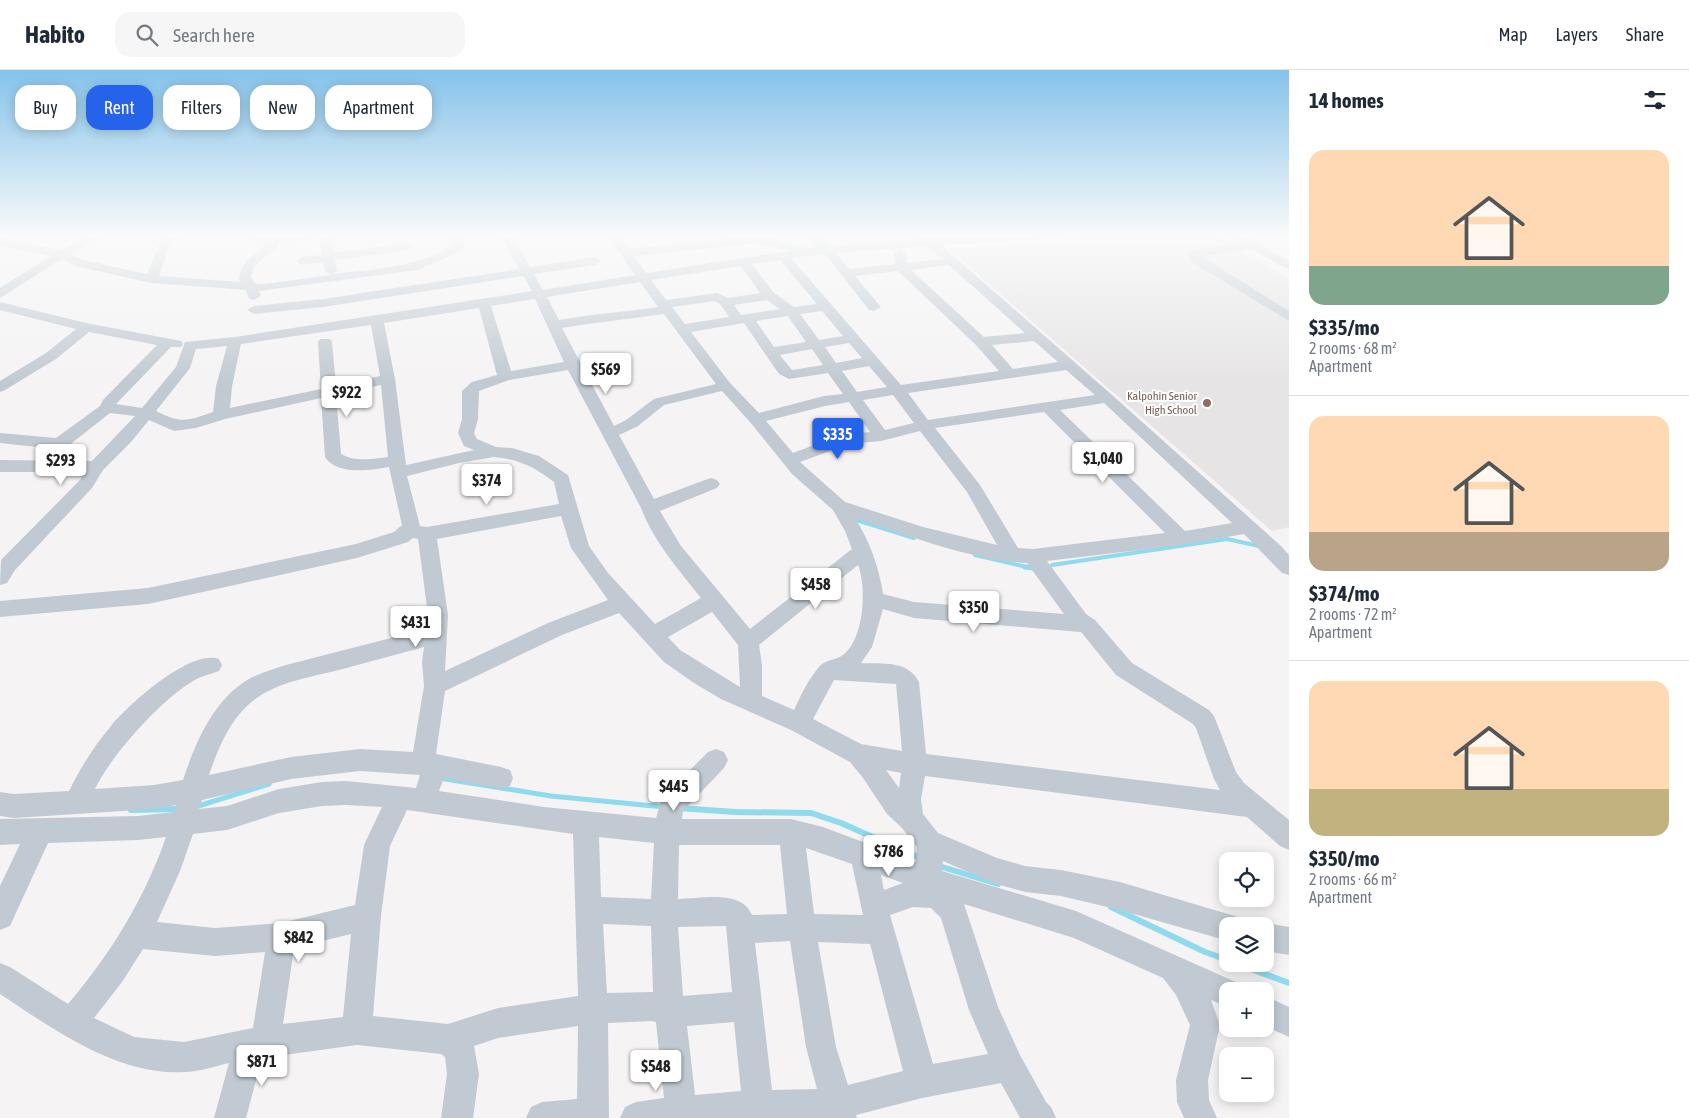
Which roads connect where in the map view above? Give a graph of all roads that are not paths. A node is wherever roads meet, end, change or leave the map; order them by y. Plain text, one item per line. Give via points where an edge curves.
1 (13, 286) edge
2 (238, 286) edge
3 (278, 286) edge
4 (332, 286) edge
5 (376, 286) edge
6 (432, 286) edge
7 (536, 286) edge
8 (592, 286) edge
9 (649, 286) edge
10 (762, 286) edge
11 (809, 286) edge
12 (857, 286) edge
13 (921, 286) edge
14 (982, 286) edge
15 (1239, 286) edge
16 (252, 287) junction
17 (424, 287) junction
18 (378, 293) junction
19 (0, 294) edge
20 (540, 294) junction
21 (769, 296) junction
22 (330, 302) junction
23 (726, 302) junction
24 (484, 303) junction
25 (0, 306) edge
26 (827, 306) junction
27 (665, 307) junction
28 (874, 307) dead end
29 (427, 308) junction
30 (792, 312) junction
31 (1289, 317) edge
32 (742, 319) junction
33 (377, 320) junction
34 (554, 325) junction
35 (86, 327) junction
36 (247, 328) junction
37 (682, 329) junction
38 (323, 335) junction
39 (1037, 336) junction
40 (854, 338) junction
41 (981, 342) junction
42 (167, 343) junction
43 (816, 344) junction
44 (190, 345) junction
45 (771, 352) junction
46 (873, 361) junction
47 (1069, 365) junction
48 (574, 366) junction
49 (832, 366) junction
50 (1009, 373) junction
51 (505, 376) junction
52 (388, 379) junction
53 (725, 386) junction
54 (0, 387) edge
55 (897, 390) junction
56 (330, 391) junction
57 (854, 397) junction
58 (1107, 398) junction
59 (1048, 407) junction
60 (107, 408) junction
61 (147, 413) junction
62 (220, 415) junction
63 (756, 419) junction
64 (925, 426) junction
65 (609, 434) junction
66 (881, 436) junction
67 (7, 440) edge
68 (494, 452) junction
69 (0, 453) edge
70 (789, 460) junction
71 (0, 466) edge
72 (398, 467) junction
73 (96, 468) junction
74 (710, 484) dead end
75 (839, 506) junction
76 (650, 508) junction
77 (568, 509) junction
78 (1246, 527) junction
79 (418, 533) junction
80 (1180, 538) junction
81 (1281, 549) edge
82 (862, 550) junction
83 (1023, 556) junction
84 (1289, 568) edge
85 (0, 578) edge
86 (874, 599) junction
87 (713, 601) junction
88 (622, 603) junction
89 (0, 608) edge
90 (1083, 624) junction
91 (437, 634) junction
92 (652, 636) junction
93 (748, 642) junction
94 (212, 665) dead end
95 (828, 671) junction
96 (435, 686) junction
97 (751, 701) junction
98 (799, 723) junction
99 (858, 754) junction
100 (716, 760) dead end
101 (915, 764) junction
102 (501, 778) dead end
103 (424, 781) junction
104 (77, 801) junction
105 (0, 804) edge
106 (1252, 806) junction
107 (187, 809) junction
108 (911, 819) junction
109 (669, 820) junction
110 (586, 822) junction
111 (0, 832) edge
112 (40, 832) junction
113 (791, 832) junction
114 (1289, 837) edge
115 (864, 856) junction
116 (931, 868) junction
117 (588, 910) junction
118 (664, 913) junction
119 (0, 916) edge
120 (367, 916) junction
121 (877, 919) junction
122 (1219, 924) edge
123 (802, 927) junction
124 (740, 930) junction
125 (136, 934) junction
126 (281, 936) junction
127 (1274, 939) edge
128 (1289, 942) edge
129 (1173, 968) junction
130 (0, 977) edge
131 (1219, 989) edge
132 (748, 1006) junction
133 (593, 1009) junction
134 (669, 1012) junction
135 (1274, 1015) edge
136 (1289, 1022) edge
137 (72, 1023) junction
138 (357, 1030) junction
139 (448, 1039) junction
140 (258, 1043) junction
141 (1009, 1066) junction
142 (922, 1082) junction
143 (839, 1111) edge
144 (681, 1112) junction
145 (758, 1112) edge
146 (593, 1116) edge
147 (1036, 1116) edge
148 (230, 1118) edge
149 (457, 1118) edge
150 (542, 1118) edge
151 (636, 1118) edge
152 (1201, 1118) edge

1 - 19 street
2 - 16 street
3 - 16 street
4 - 22 street
5 - 18 street
6 - 17 street
7 - 20 street
8 - 20 street
9 - 27 street
10 - 21 street
11 - 26 street
12 - 28 street
13 - 41 street
14 - 39 street
15 - 31 street
16 - 36 street
17 - 18 street
17 - 29 street
18 - 22 street
18 - 29 street via 379,306 384,308
20 - 24 street
20 - 34 street
21 - 23 street
21 - 30 street
22 - 36 street
22 - 38 street
23 - 27 street via 716,297
23 - 32 street
24 - 29 street
24 - 51 street
25 - 35 street
26 - 30 street
26 - 40 street
27 - 34 street
27 - 37 street
29 - 33 street
30 - 32 street
30 - 43 street
32 - 37 street
32 - 45 street
33 - 38 street
33 - 52 street
34 - 48 street
35 - 42 street
35 - 54 street via 51,356
36 - 38 street
36 - 44 street
36 - 62 street via 224,386
37 - 53 street
38 - 56 street
39 - 41 street
39 - 47 street
40 - 43 street
40 - 46 street
41 - 50 street
42 - 44 street
42 - 60 street via 108,403
43 - 45 street
43 - 49 street
44 - 61 street via 183,368
45 - 49 street via 789,375
46 - 49 street
46 - 55 street
47 - 50 street
47 - 58 street
48 - 51 street
48 - 65 street
49 - 57 street
50 - 55 street
51 - 68 street via 470,391 467,438
52 - 56 street
52 - 72 street
53 - 63 street
53 - 65 street via 659,402 632,423
55 - 57 street
55 - 64 street
56 - 62 street
56 - 72 street via 333,457 352,465
57 - 63 street via 818,402
57 - 66 street
58 - 59 street
58 - 78 street
59 - 64 street
59 - 80 street
60 - 61 street
60 - 67 street via 56,444
61 - 62 street via 174,426
61 - 73 street
63 - 70 street
64 - 66 street
64 - 83 street
65 - 76 street
66 - 70 street via 847,440
67 - 69 street
68 - 72 street
68 - 77 street via 512,453 533,460 562,479
70 - 75 street via 813,486
71 - 73 street
72 - 79 street via 411,525
73 - 85 street via 86,484 28,543
74 - 76 street
75 - 82 street
75 - 83 street via 920,533
76 - 87 street via 674,551
77 - 79 street
77 - 88 street via 580,548
78 - 80 street
78 - 81 street
79 - 89 street via 356,551 148,596
79 - 91 street via 438,615
80 - 83 street
81 - 84 street
82 - 86 street via 870,570
82 - 93 street
83 - 90 street
86 - 90 street via 914,610
86 - 95 street via 861,647 852,661
87 - 92 street
87 - 93 street
88 - 92 street
88 - 96 street via 555,629
90 - 106 street via 1124,669 1201,717 1226,779
91 - 96 street via 433,662
91 - 107 street via 269,680 240,698 225,717 207,752
92 - 97 street via 672,656 702,676
93 - 97 street
94 - 104 street via 186,674 120,732 91,772
95 - 98 street
95 - 101 street via 898,674 904,677 908,682
96 - 103 street
97 - 98 street
98 - 99 street
99 - 101 street
99 - 108 street via 896,806
100 - 109 street
101 - 106 street
101 - 108 street via 909,799
102 - 103 street
103 - 107 street via 279,801 228,818
103 - 107 street via 360,760 291,768
103 - 110 street via 544,819
103 - 120 street via 377,845
104 - 105 street via 14,806
104 - 107 street via 154,797
106 - 114 street
107 - 112 street via 138,828
107 - 125 street via 165,877
108 - 116 street
109 - 110 street
109 - 113 street
109 - 118 street
110 - 117 street
111 - 112 street
112 - 119 street
113 - 115 street
113 - 123 street
115 - 116 street
115 - 121 street
116 - 121 street via 913,892
116 - 122 street via 996,871 1061,883
116 - 129 street via 1076,925
116 - 141 street via 953,911 984,1010
117 - 118 street
117 - 133 street
118 - 124 street via 733,912 739,918
118 - 134 street
120 - 126 street
120 - 138 street
121 - 123 street
121 - 142 street
123 - 124 street
123 - 143 street via 821,1048
124 - 132 street
125 - 126 street via 215,942
125 - 137 street via 99,991
126 - 140 street
127 - 128 street
129 - 131 street
129 - 152 street via 1199,1008 1205,1025 1192,1080 1193,1102
130 - 137 street
132 - 134 street
132 - 145 street
133 - 134 street via 652,1006
133 - 139 street via 498,1023
133 - 146 street
134 - 144 street
135 - 136 street
137 - 140 street via 132,1052 184,1057
138 - 139 street
138 - 140 street
139 - 149 street via 460,1050 463,1074
140 - 148 street
141 - 142 street
141 - 147 street
142 - 143 street
143 - 145 street
144 - 145 street
144 - 151 street
146 - 150 street

